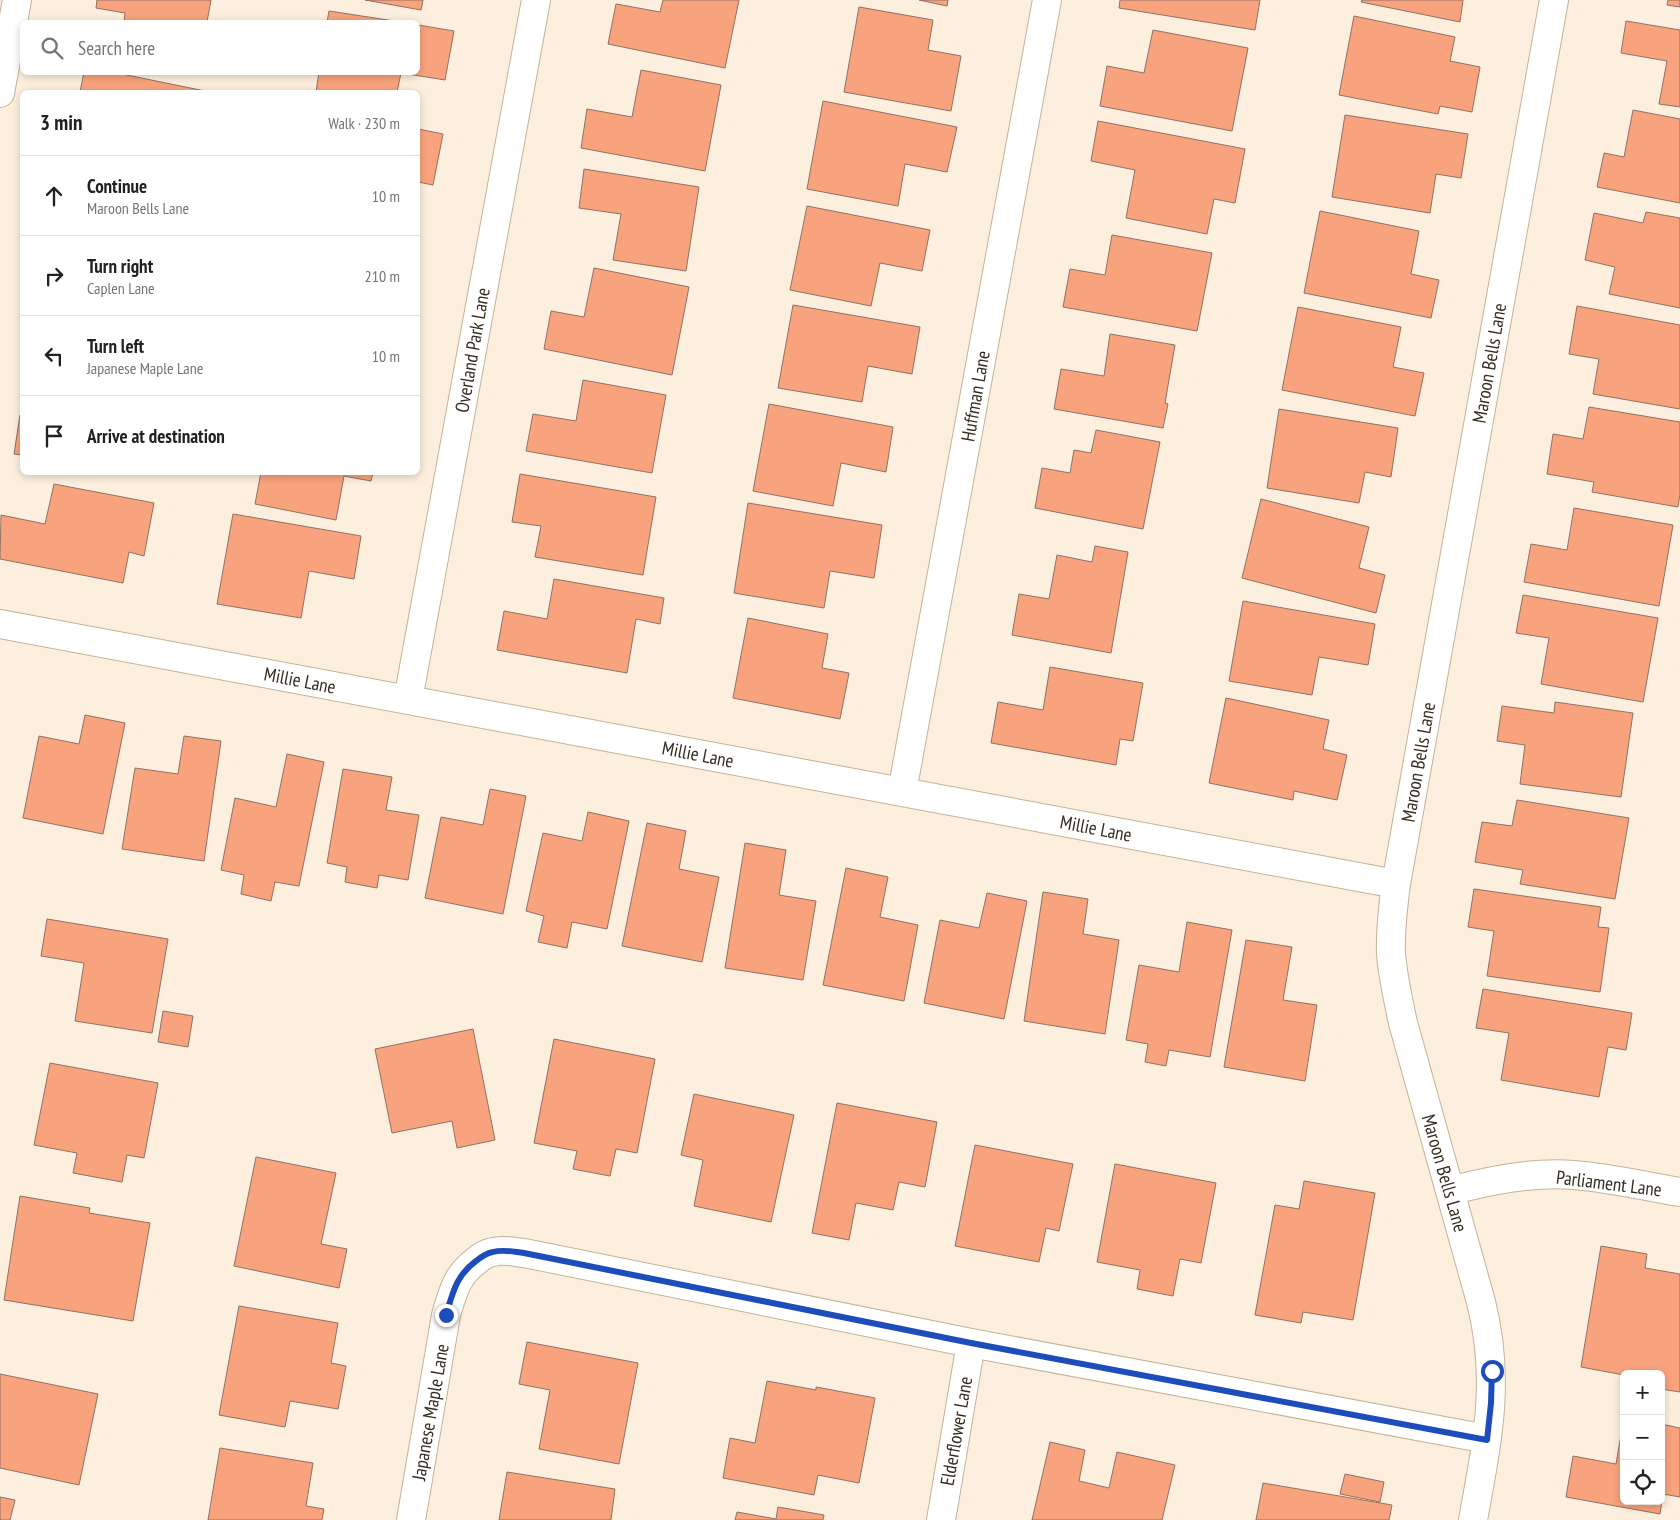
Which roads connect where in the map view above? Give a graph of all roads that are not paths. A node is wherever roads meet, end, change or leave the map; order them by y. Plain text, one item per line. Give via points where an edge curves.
1 (17, 0) edge
2 (536, 0) edge
3 (1047, 0) edge
4 (1554, 0) edge
5 (0, 93) edge
6 (0, 624) edge
7 (408, 700) junction
8 (902, 792) junction
9 (1396, 884) junction
10 (1450, 1191) junction
11 (1680, 1192) edge
12 (971, 1343) junction
13 (1487, 1440) junction
14 (411, 1520) edge
15 (941, 1520) edge
16 (1473, 1520) edge

1 - 5 street
2 - 7 street, Overland Park Lane
3 - 8 street, Huffman Lane
4 - 9 street, Maroon Bells Lane
6 - 7 street, Millie Lane
7 - 8 street, Millie Lane
8 - 9 street, Millie Lane
9 - 10 street, Maroon Bells Lane via 1392,919 1395,988
10 - 11 street, Parliament Lane via 1504,1178 1548,1174 1574,1175
10 - 13 street, Maroon Bells Lane via 1485,1317 1492,1371
12 - 13 street
12 - 14 street, Japanese Maple Lane via 524,1253 492,1252 466,1268 458,1279 446,1315
12 - 15 street, Elderflower Lane
13 - 16 street, Maroon Bells Lane

